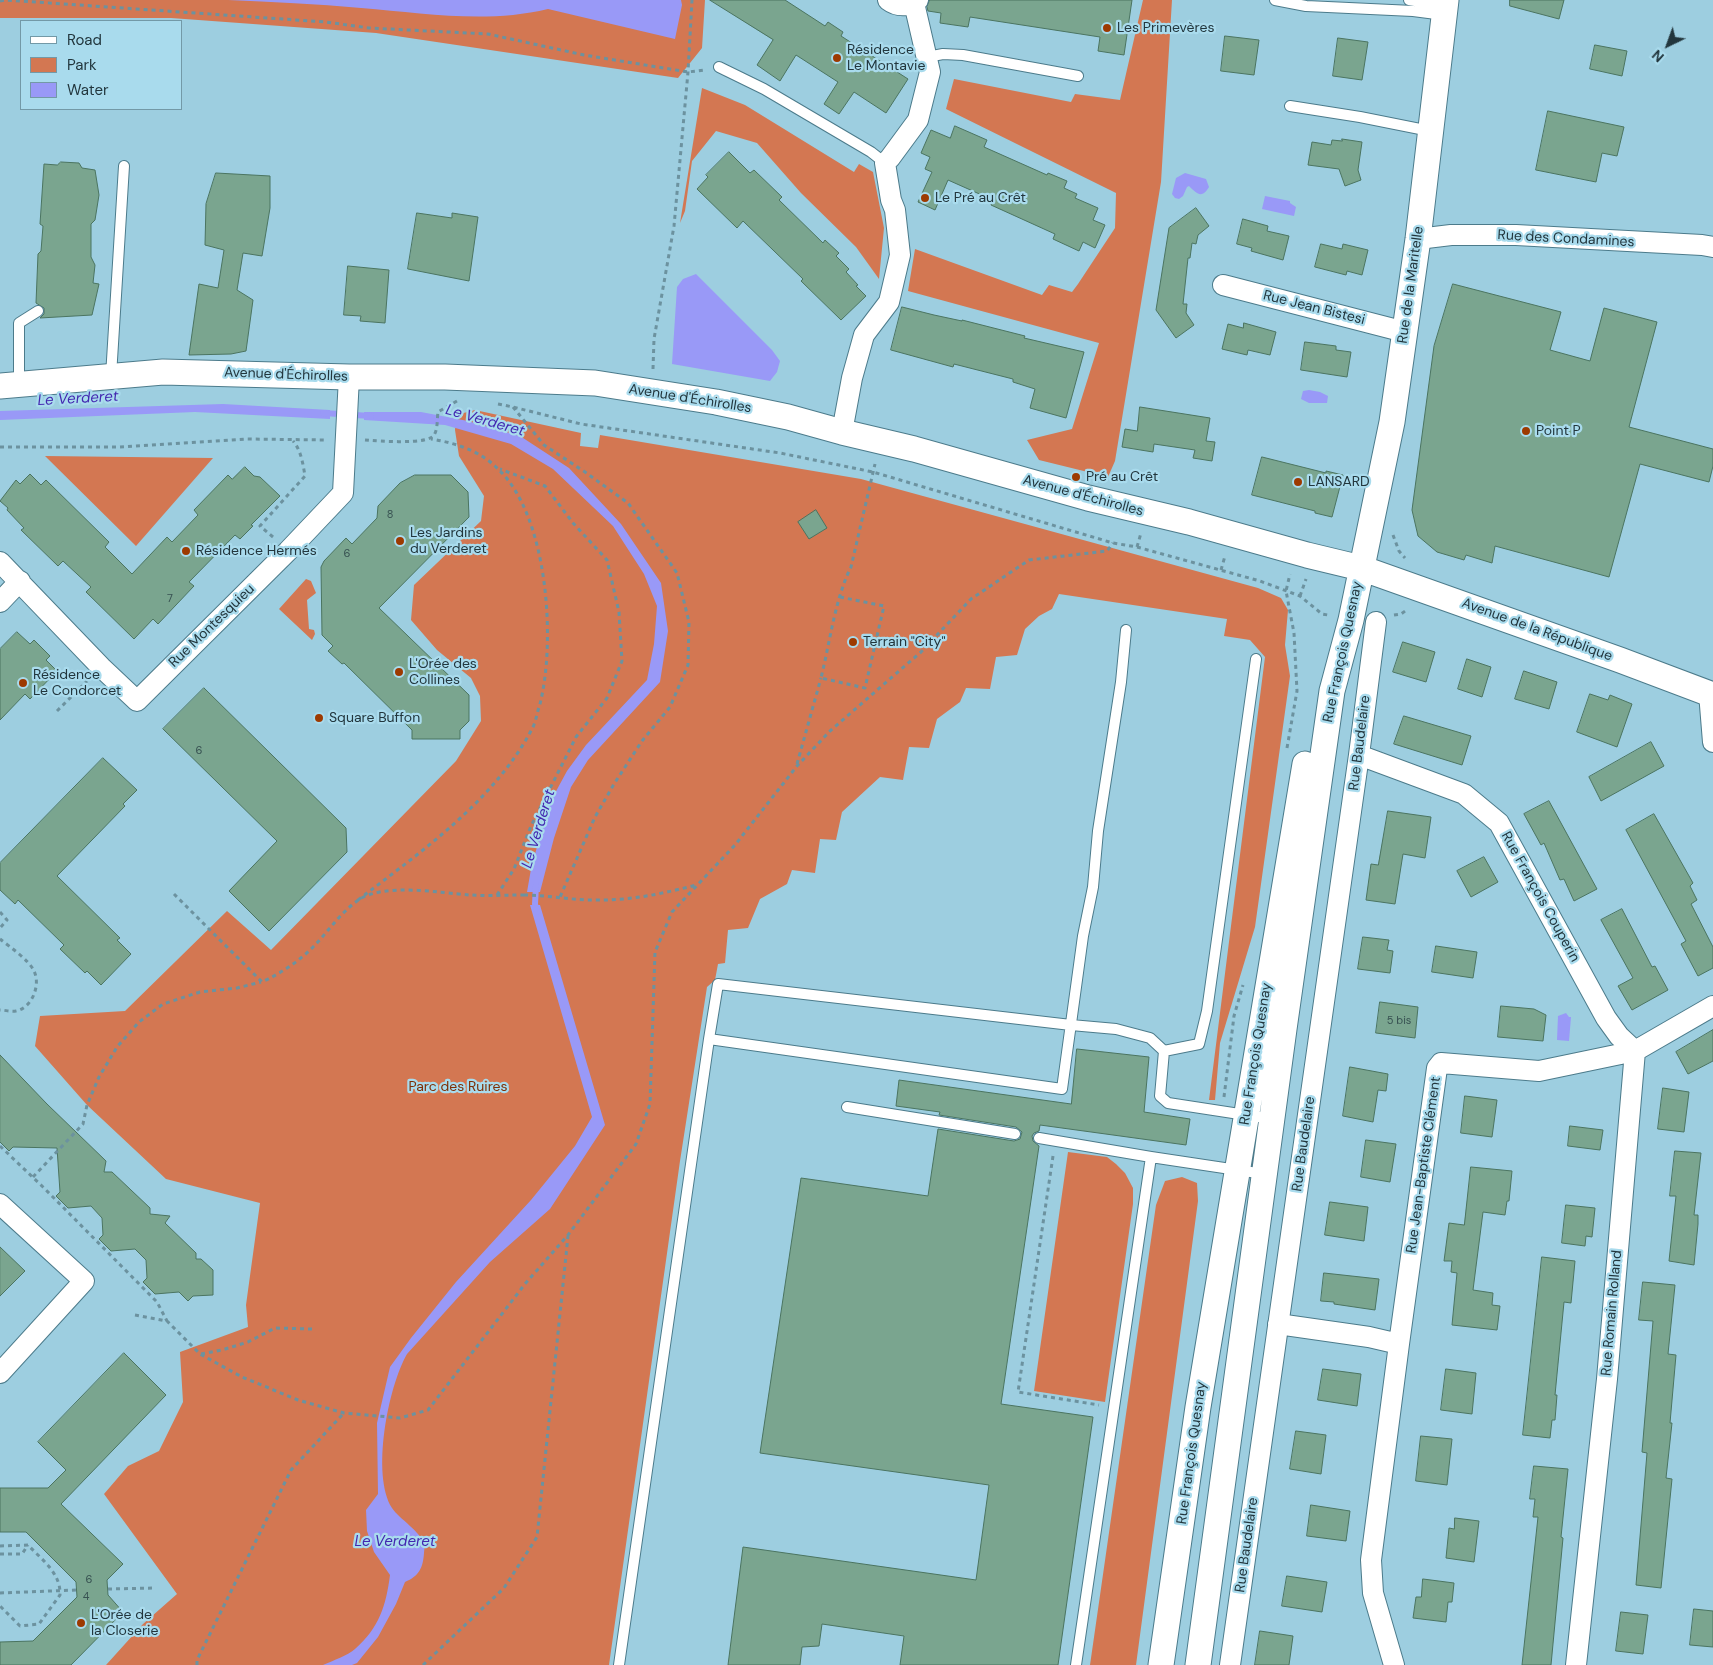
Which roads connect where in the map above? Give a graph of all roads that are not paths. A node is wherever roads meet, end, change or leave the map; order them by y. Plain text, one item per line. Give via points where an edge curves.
1 (888, 0) edge
2 (1276, 0) edge
3 (1408, 0) edge
4 (916, 2) edge
5 (1445, 7) edge
6 (927, 57) junction
7 (719, 67) road end
8 (1078, 76) dead end
9 (1290, 106) dead end
10 (1430, 131) junction
11 (885, 163) junction
12 (124, 166) dead end
13 (1418, 239) junction
14 (1713, 247) edge
15 (1223, 285) dead end
16 (38, 310) dead end
17 (1405, 332) junction
18 (111, 376) junction
19 (10, 386) edge
20 (349, 389) junction
21 (842, 432) junction
22 (0, 562) edge
23 (1361, 568) junction
24 (20, 581) junction
25 (0, 602) edge
26 (1376, 622) dead end
27 (1126, 630) dead end
28 (1256, 658) dead end
29 (1711, 694) edge
30 (1713, 742) edge
31 (1359, 755) junction
32 (1713, 1006) edge
33 (1071, 1025) junction
34 (709, 1039) junction
35 (1164, 1052) junction
36 (1634, 1052) junction
37 (847, 1107) dead end
38 (1246, 1115) junction
39 (1272, 1119) junction
40 (1015, 1134) dead end
41 (1039, 1138) dead end
42 (1151, 1157) junction
43 (1238, 1169) junction
44 (1264, 1174) junction
45 (0, 1204) edge
46 (1278, 1324) junction
47 (1399, 1344) junction
48 (0, 1373) edge
49 (619, 1665) edge
50 (1076, 1665) edge
51 (1161, 1665) edge
52 (1198, 1665) edge
53 (1230, 1665) edge
54 (1394, 1665) edge
55 (1576, 1665) edge

1 - 4 street via 898,5
2 - 5 lane via 1306,6 1413,11
3 - 5 lane
4 - 6 street
5 - 10 street, Rue de la Maritelle
6 - 8 lane via 963,54
6 - 11 street via 930,72 918,120
7 - 11 lane via 764,89
9 - 10 lane
10 - 13 street, Rue de la Maritelle
11 - 21 street via 900,256 889,302 864,335
12 - 18 lane
13 - 14 street, Rue des Condamines via 1451,235 1516,235
13 - 17 street, Rue de la Maritelle
15 - 17 street, Rue Jean Bistesi
16 - 19 lane via 19,322
17 - 23 street, Rue de la Maritelle via 1392,422
18 - 19 street, Avenue d'Échirolles
18 - 20 street, Avenue d'Échirolles via 163,372
20 - 21 street, Avenue d'Échirolles via 445,376 595,383 768,412
20 - 24 street, Rue Montesquieu via 343,493 137,701
21 - 23 street, Avenue d'Échirolles
22 - 24 street, Rue Montesquieu
23 - 29 street, Avenue de la République
23 - 38 street, Rue François Quesnay via 1340,618 1316,696
23 - 39 street, Rue François Quesnay via 1332,691
24 - 25 street
26 - 31 street, Rue Baudelaire
27 - 33 lane via 1093,887
28 - 35 lane via 1206,1011 1198,1044
29 - 30 street
31 - 36 street, Rue François Couperin via 1464,794 1499,823 1606,1018
31 - 46 street, Rue Baudelaire
32 - 36 street
33 - 34 lane via 718,984
33 - 34 lane via 1062,1089
33 - 35 lane via 1116,1029 1150,1038
34 - 49 lane
35 - 38 lane via 1160,1096 1168,1103
36 - 47 street, Rue Jean-Baptiste Clément via 1539,1071 1441,1063 1437,1068
36 - 55 street, Rue Romain Rolland via 1607,1379
37 - 40 lane
38 - 39 lane
38 - 43 street, Rue François Quesnay
39 - 44 street, Rue François Quesnay
41 - 42 lane
42 - 43 lane
42 - 50 lane
43 - 44 lane
43 - 51 street, Rue François Quesnay via 1198,1407
44 - 52 street, Rue François Quesnay
45 - 48 street via 84,1281
46 - 47 street
46 - 53 street, Rue Baudelaire
47 - 54 street, Rue Jean-Baptiste Clément via 1372,1560 1373,1593

